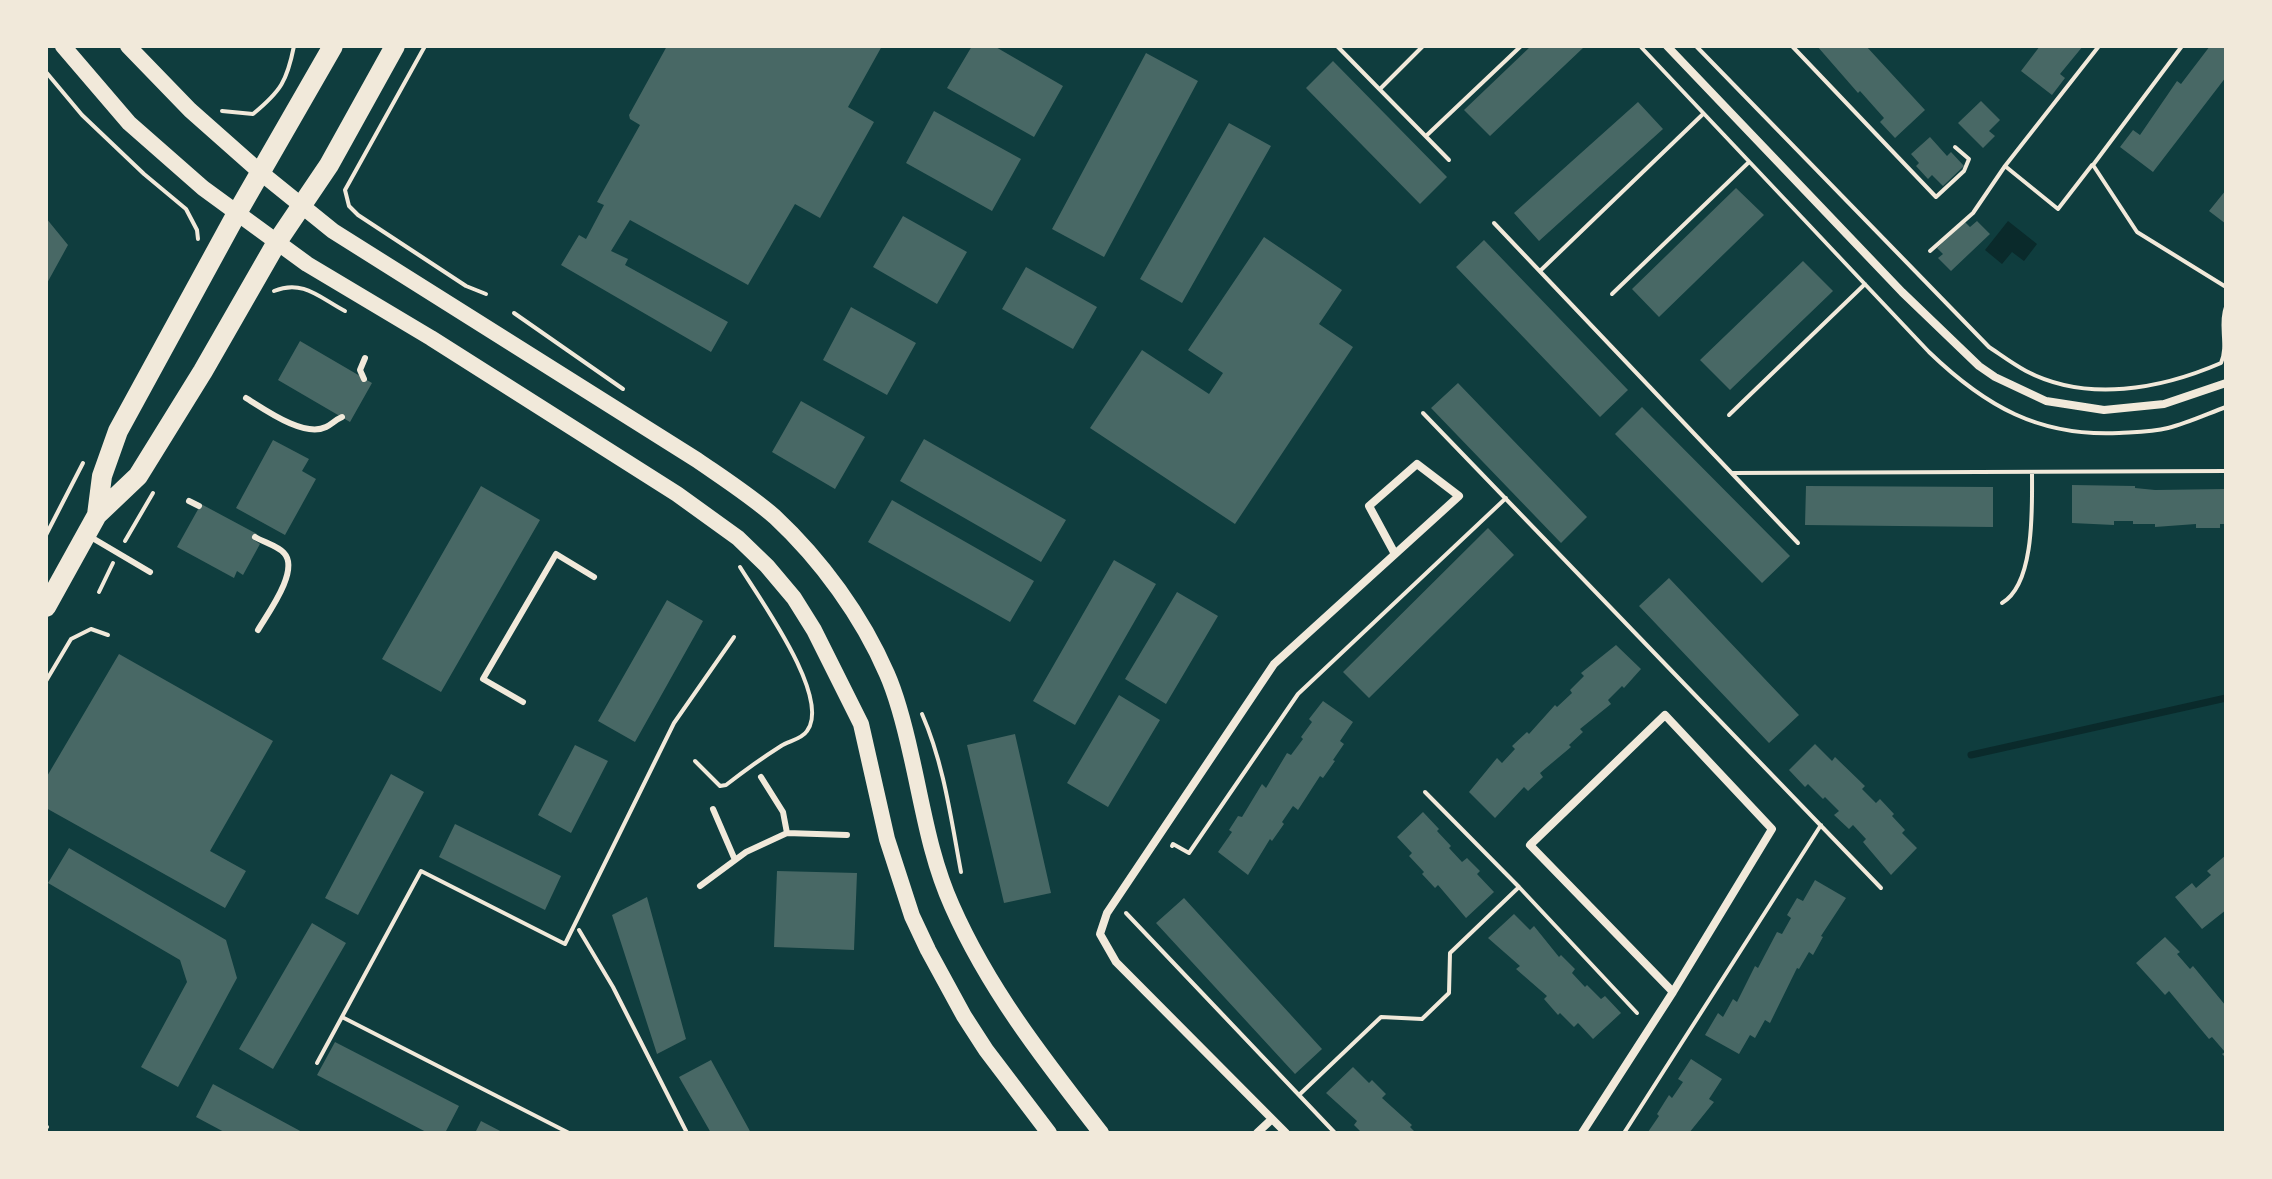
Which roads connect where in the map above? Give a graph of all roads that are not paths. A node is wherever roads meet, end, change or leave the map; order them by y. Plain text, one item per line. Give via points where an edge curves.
1 (63, 46) edge
2 (128, 46) edge
3 (333, 46) edge
4 (395, 46) edge
5 (1667, 46) edge
6 (260, 172) junction
7 (301, 206) junction
8 (237, 213) junction
9 (277, 242) junction
10 (365, 358) dead end
11 (364, 379) dead end
12 (2226, 383) edge
13 (246, 398) dead end
14 (331, 410) dead end
15 (342, 417) dead end
16 (332, 421) junction
17 (189, 501) dead end
18 (199, 506) dead end
19 (97, 515) junction
20 (86, 534) junction
21 (255, 537) dead end
22 (1395, 554) junction
23 (150, 572) dead end
24 (594, 577) dead end
25 (46, 607) edge
26 (258, 630) dead end
27 (523, 702) dead end
28 (761, 777) dead end
29 (713, 809) dead end
30 (787, 833) junction
31 (847, 835) dead end
32 (735, 860) junction
33 (700, 886) dead end
34 (1673, 992) junction
35 (1272, 1119) junction
36 (1049, 1133) edge
37 (1101, 1133) edge
38 (1257, 1133) edge
39 (1286, 1133) edge
40 (1582, 1133) edge

1 - 8 main road via 129,123
2 - 6 main road
3 - 6 main road
4 - 7 main road
5 - 12 street via 1902,292 1995,377 2046,401 2104,410 2164,404
6 - 7 main road
6 - 8 main road
7 - 9 main road
7 - 37 main road via 731,484 774,516 808,552 852,610 888,675 936,865 967,939 1017,1022
8 - 9 main road
8 - 19 main road via 118,431 102,476
9 - 19 main road via 138,476
9 - 36 main road via 677,494 767,566 814,630 861,724 891,853 928,950 986,1050
10 - 11 lane via 357,371
13 - 16 lane via 297,426 312,429
14 - 16 lane
15 - 16 lane
17 - 18 lane
19 - 20 main road
20 - 23 lane
20 - 25 main road
21 - 26 lane via 284,553 289,564 289,575
22 - 22 street via 1459,496 1417,464 1369,506
22 - 35 street via 1274,664 1107,913 1100,934 1116,962
24 - 27 lane via 556,554 483,679
28 - 30 lane via 783,812
29 - 32 lane
30 - 31 lane
30 - 32 lane
32 - 33 lane
34 - 34 street via 1772,829 1665,715 1530,845
34 - 40 street
35 - 38 street
35 - 39 street

